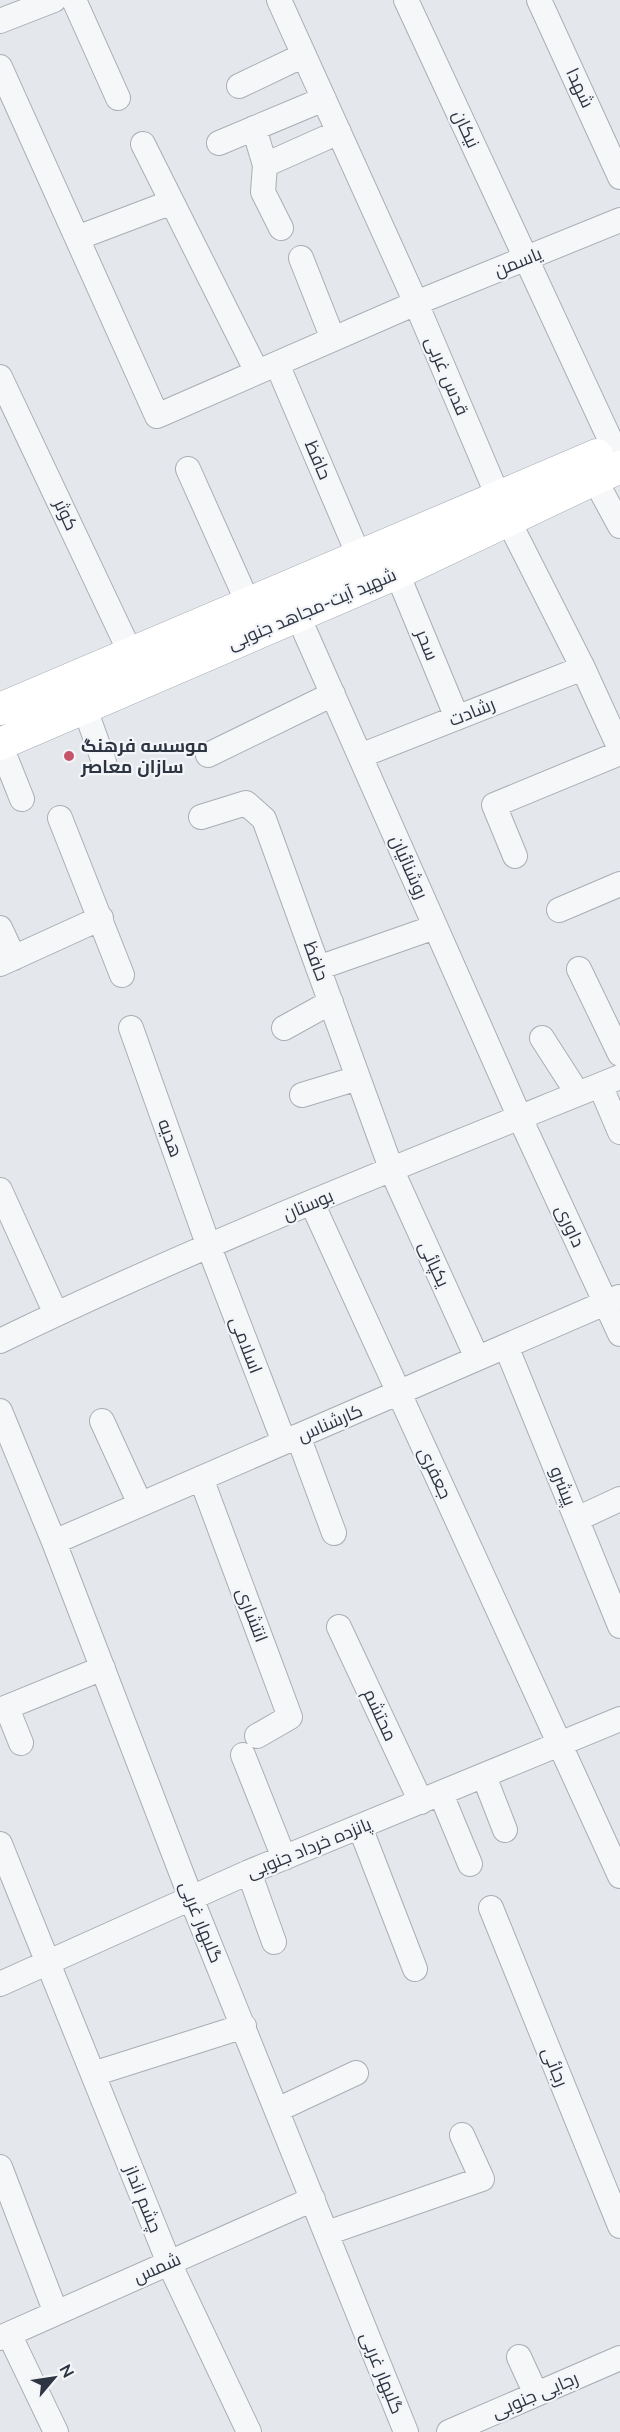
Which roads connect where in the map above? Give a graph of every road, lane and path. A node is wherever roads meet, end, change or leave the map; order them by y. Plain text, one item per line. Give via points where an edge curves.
1 (54, 0) edge
2 (74, 0) edge
3 (279, 0) edge
4 (405, 0) edge
5 (539, 0) edge
6 (0, 21) edge
7 (304, 55) junction
8 (0, 67) edge
9 (239, 86) dead end
10 (118, 98) dead end
11 (324, 99) junction
12 (254, 128) junction
13 (339, 132) junction
14 (219, 142) dead end
15 (143, 144) dead end
16 (265, 165) junction
17 (620, 177) edge
18 (172, 202) junction
19 (620, 220) edge
20 (281, 228) dead end
21 (77, 238) junction
22 (301, 258) dead end
23 (527, 258) junction
24 (416, 303) junction
25 (333, 339) junction
26 (267, 368) junction
27 (0, 377) edge
28 (614, 460) edge
29 (188, 469) dead end
30 (504, 508) junction
31 (620, 526) edge
32 (359, 555) junction
33 (397, 573) junction
34 (248, 603) junction
35 (298, 616) junction
36 (131, 654) junction
37 (583, 668) junction
38 (333, 694) junction
39 (84, 706) junction
40 (0, 709) edge
41 (457, 718) junction
42 (0, 744) edge
43 (620, 751) edge
44 (208, 755) dead end
45 (360, 756) junction
46 (104, 762) dead end
47 (22, 799) dead end
48 (201, 817) dead end
49 (60, 818) dead end
50 (515, 856) dead end
51 (620, 884) edge
52 (559, 910) dead end
53 (101, 918) junction
54 (435, 927) junction
55 (0, 928) edge
56 (7, 961) edge
57 (318, 968) junction
58 (579, 969) dead end
59 (122, 975) dead end
60 (330, 1002) junction
61 (131, 1028) dead end
62 (284, 1028) dead end
63 (542, 1038) dead end
64 (620, 1054) edge
65 (358, 1078) junction
66 (600, 1085) edge
67 (302, 1095) dead end
68 (520, 1118) junction
69 (620, 1132) edge
70 (392, 1170) junction
71 (0, 1191) edge
72 (312, 1203) junction
73 (209, 1247) junction
74 (612, 1299) edge
75 (56, 1314) junction
76 (620, 1334) edge
77 (0, 1341) edge
78 (506, 1346) junction
79 (477, 1358) junction
80 (398, 1393) junction
81 (0, 1410) edge
82 (102, 1421) dead end
83 (291, 1439) junction
84 (201, 1478) junction
85 (620, 1499) edge
86 (140, 1504) junction
87 (577, 1519) junction
88 (334, 1533) dead end
89 (54, 1542) junction
90 (620, 1626) edge
91 (339, 1627) dead end
92 (103, 1668) junction
93 (3, 1709) edge
94 (620, 1719) edge
95 (257, 1736) dead end
96 (21, 1743) dead end
97 (559, 1743) junction
98 (243, 1755) dead end
99 (484, 1776) junction
100 (431, 1798) junction
101 (360, 1827) junction
102 (505, 1830) dead end
103 (0, 1844) edge
104 (284, 1858) junction
105 (470, 1864) dead end
106 (249, 1872) junction
107 (620, 1876) edge
108 (191, 1898) junction
109 (491, 1908) dead end
110 (274, 1942) dead end
111 (48, 1963) junction
112 (415, 1968) dead end
113 (0, 1984) edge
114 (244, 2026) junction
115 (356, 2073) dead end
116 (93, 2074) junction
117 (277, 2110) junction
118 (462, 2135) dead end
119 (0, 2167) edge
120 (313, 2199) junction
121 (620, 2226) edge
122 (327, 2233) junction
123 (169, 2263) junction
124 (56, 2313) junction
125 (5, 2336) edge
126 (519, 2357) dead end
127 (620, 2358) edge
128 (536, 2394) junction
129 (56, 2432) edge
130 (249, 2432) edge
131 (406, 2432) edge
132 (449, 2432) edge

1 - 6 street
2 - 10 street
3 - 7 street, قدس غربی
4 - 23 street, نیکان
5 - 17 street, شهدا
7 - 9 street
7 - 11 street, قدس غربی
8 - 21 street
11 - 12 street
11 - 13 street, قدس غربی
12 - 14 street
12 - 16 street
13 - 16 street
13 - 24 street, قدس غربی
15 - 18 street, حافظ
16 - 20 street via 263,192
18 - 21 street
18 - 26 street, حافظ
19 - 23 street, یاسمن
21 - 26 street, یاسمن via 157,416
22 - 25 street
23 - 24 street, یاسمن
23 - 28 street, نیکان
24 - 25 street, یاسمن
24 - 30 street, قدس غربی
25 - 26 street, یاسمن
26 - 32 street, حافظ
27 - 36 street, کوثر
28 - 30 main road, شهید آیت-مجاهد جنوبی
28 - 31 street, نیکان
29 - 34 street
30 - 32 main road, شهید آیت-مجاهد جنوبی
30 - 33 main road, شهید آیت-مجاهد جنوبی
30 - 37 street, قدس غربی
32 - 34 main road, شهید آیت-مجاهد جنوبی
33 - 35 main road, شهید آیت-مجاهد جنوبی
33 - 41 street, سحر
34 - 36 main road, شهید آیت-مجاهد جنوبی
35 - 38 street, روشنائیان
35 - 39 main road, شهید آیت-مجاهد جنوبی
36 - 40 main road, شهید آیت-مجاهد جنوبی
37 - 41 street, رشادت
37 - 43 street, قدس غربی
38 - 44 street
38 - 45 street, روشنائیان
39 - 42 main road, شهید آیت-مجاهد جنوبی
39 - 46 street
41 - 45 street, رشادت
42 - 47 street
43 - 50 street via 494,805
45 - 54 street, روشنائیان
48 - 57 street, حافظ via 246,803 264,819
49 - 53 street
51 - 52 street
53 - 56 street
53 - 59 street
54 - 57 street
54 - 68 street, روشنائیان
55 - 56 street
57 - 60 street, حافظ
58 - 64 street
60 - 62 street
60 - 65 street, حافظ
61 - 73 street, هدیه
63 - 66 street
65 - 67 street
65 - 70 street, حافظ
66 - 68 street, بوستان
66 - 69 street
68 - 70 street, بوستان
68 - 74 street, داوری
70 - 72 street, بوستان
70 - 79 street, یکپائی
71 - 75 street
72 - 73 street, بوستان
72 - 80 street, جعفری
73 - 75 street, بوستان
73 - 83 street, اسلامی
74 - 76 street, داوری
74 - 78 street, کارشناس
75 - 77 street, بوستان
78 - 79 street, کارشناس
78 - 87 street, پیشرو
79 - 80 street, کارشناس
80 - 83 street, کارشناس
80 - 97 street, جعفری
81 - 89 street, گلبهار غربی
82 - 86 street
83 - 84 street, کارشناس
83 - 88 street, اسلامی
84 - 86 street, کارشناس
84 - 95 street, انتشاری via 290,1717
85 - 87 street
86 - 89 street, کارشناس
87 - 90 street, پیشرو
89 - 92 street, گلبهار غربی
91 - 100 street, محتشم
92 - 93 street
92 - 108 street, گلبهار غربی
93 - 96 street
94 - 97 street, پانزده خرداد جنوبی
97 - 99 street, پانزده خرداد جنوبی
97 - 107 street, جعفری
98 - 104 street
99 - 100 street, پانزده خرداد جنوبی
99 - 102 street
100 - 101 street, پانزده خرداد جنوبی
100 - 105 street, محتشم
101 - 104 street, پانزده خرداد جنوبی
101 - 112 street
103 - 111 street, چشم انداز
104 - 106 street, پانزده خرداد جنوبی
106 - 108 street, پانزده خرداد جنوبی
106 - 110 street
108 - 111 street, پانزده خرداد جنوبی
108 - 114 street, گلبهار غربی
109 - 121 street, رجائی
111 - 113 street, پانزده خرداد جنوبی
111 - 116 street, چشم انداز
114 - 116 street
114 - 117 street, گلبهار غربی
115 - 117 street
116 - 123 street, چشم انداز
117 - 120 street, گلبهار غربی
118 - 122 street via 482,2179
119 - 124 street
120 - 122 street, گلبهار غربی
120 - 123 street, شمس
122 - 131 street, گلبهار غربی
123 - 124 street, شمس
123 - 130 street, چشم انداز
124 - 125 street, شمس
125 - 129 street
126 - 128 street
127 - 128 street, رجایی جنوبی
128 - 132 street, رجایی جنوبی

